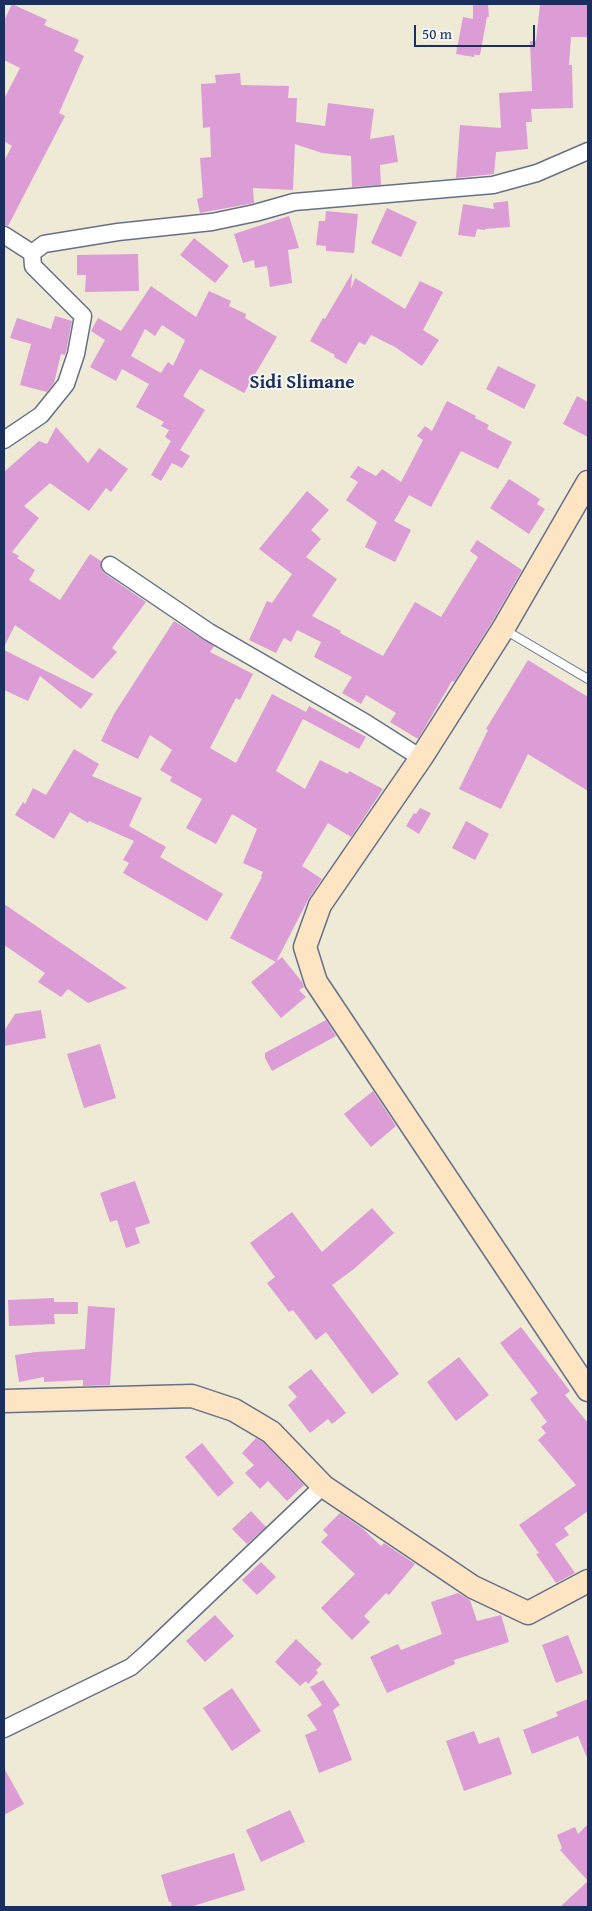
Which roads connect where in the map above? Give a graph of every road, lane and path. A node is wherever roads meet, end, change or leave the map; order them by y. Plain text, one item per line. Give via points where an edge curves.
1 (588, 151) edge
2 (4, 235) edge
3 (32, 253) junction
4 (4, 440) edge
5 (588, 482) edge
6 (110, 565) dead end
7 (503, 629) junction
8 (588, 679) edge
9 (420, 758) junction
10 (588, 1390) edge
11 (4, 1401) edge
12 (323, 1486) junction
13 (588, 1581) edge
14 (4, 1729) edge

1 - 3 street via 537,173 493,185 294,202 212,222 44,244
2 - 3 street
3 - 4 street via 33,266 83,316 66,384 41,415
5 - 7 main road
6 - 9 street via 209,632
7 - 8 lane
7 - 9 main road
9 - 10 main road via 320,905 305,946 316,982
11 - 12 main road via 192,1396 234,1410 271,1432
12 - 13 main road via 473,1587 528,1613
12 - 14 street via 131,1666

